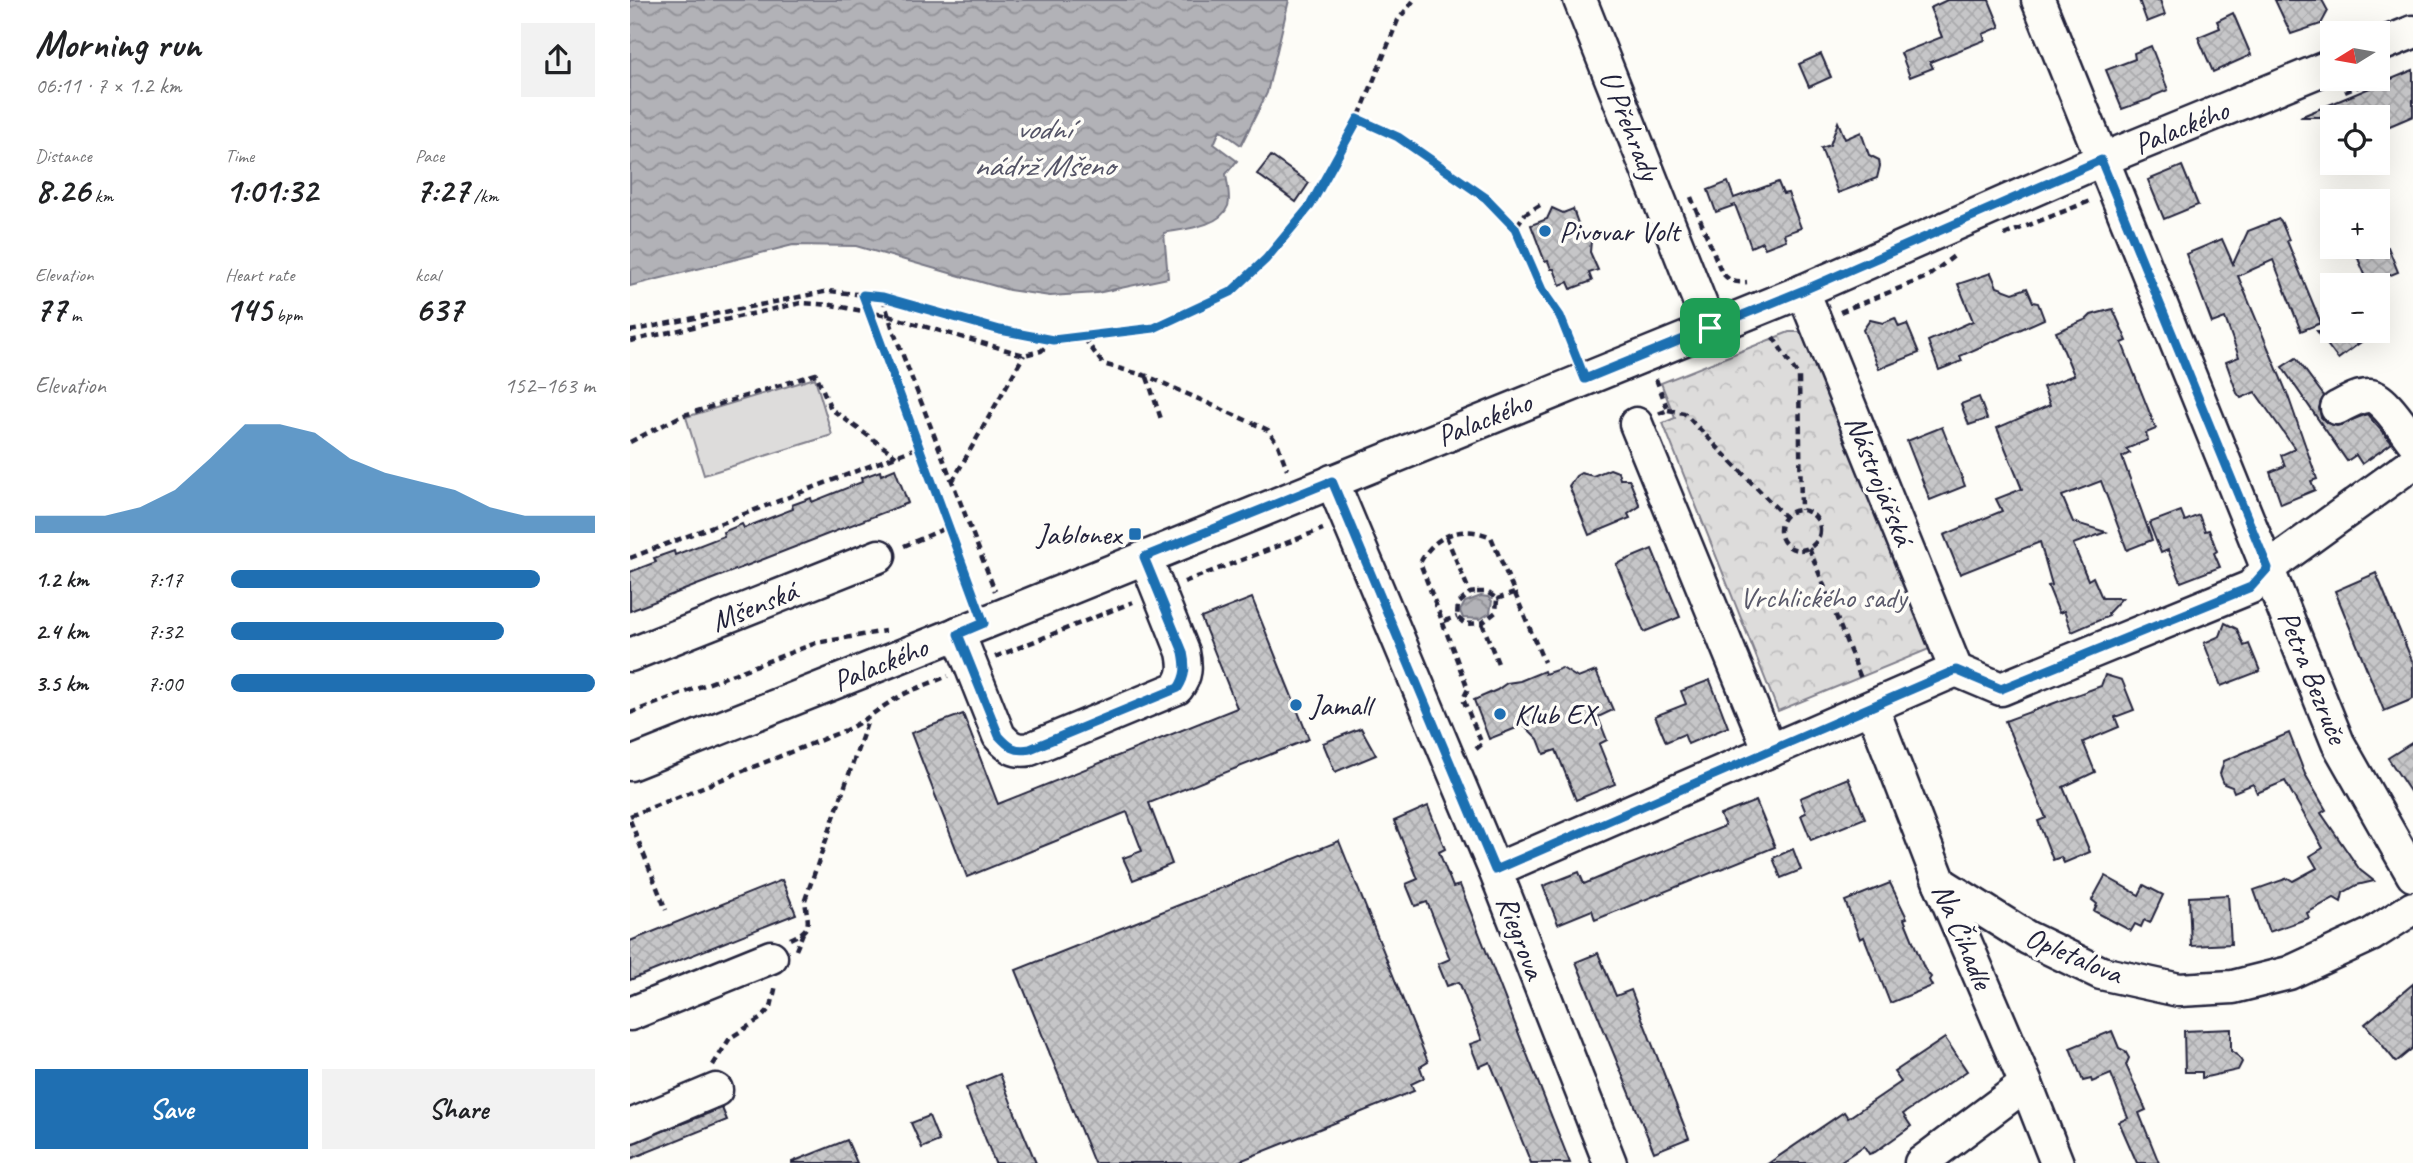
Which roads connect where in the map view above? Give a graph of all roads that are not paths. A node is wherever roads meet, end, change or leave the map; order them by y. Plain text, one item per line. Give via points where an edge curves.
1 (1580, 0) edge
2 (2038, 0) edge
3 (2413, 32) edge
4 (2390, 41) edge
5 (2320, 70) edge
6 (2101, 160) junction
7 (1804, 290) junction
8 (1710, 328) junction
9 (2337, 408) dead end
10 (1636, 424) dead end
11 (2413, 441) edge
12 (2413, 463) edge
13 (1332, 481) junction
14 (879, 556) road end
15 (1144, 557) junction
16 (2268, 568) junction
17 (971, 628) junction
18 (630, 656) edge
19 (1956, 670) junction
20 (1872, 707) junction
21 (1770, 751) junction
22 (630, 764) edge
23 (1495, 870) junction
24 (2413, 875) edge
25 (1940, 883) junction
26 (2413, 908) edge
27 (782, 959) road end
28 (630, 1014) edge
29 (2026, 1084) junction
30 (716, 1090) road end
31 (630, 1126) edge
32 (1610, 1163) edge
33 (1921, 1163) edge
34 (2057, 1163) edge

1 - 8 street, U Přehrady
2 - 6 street, Petra Bezruče
3 - 4 street
5 - 6 street, Palackého
6 - 7 street, Palackého
6 - 16 street, Petra Bezruče
7 - 8 street, Palackého
7 - 19 street, Nástrojářská
8 - 13 street, Palackého
9 - 11 street via 2361,397 2378,397
10 - 21 street
12 - 16 street
13 - 15 street, Palackého
13 - 23 street, Riegrova
14 - 18 street, Mšenská
15 - 17 street, Palackého
15 - 17 street via 1183,652 1184,678 1178,688 1030,749 1009,747 999,736
16 - 19 street via 2251,587 2001,689
16 - 24 street, Petra Bezruče via 2338,743
17 - 22 street, Palackého
19 - 20 street
20 - 21 street
20 - 25 street, Na Čihadle
21 - 23 street
23 - 32 street, Riegrova
25 - 26 street, Opletalova via 2028,939 2101,973 2179,990 2233,987 2289,973 2371,935
25 - 29 street, Na Čihadle
27 - 28 street
29 - 33 street
29 - 34 street, Na Čihadle
30 - 31 street

